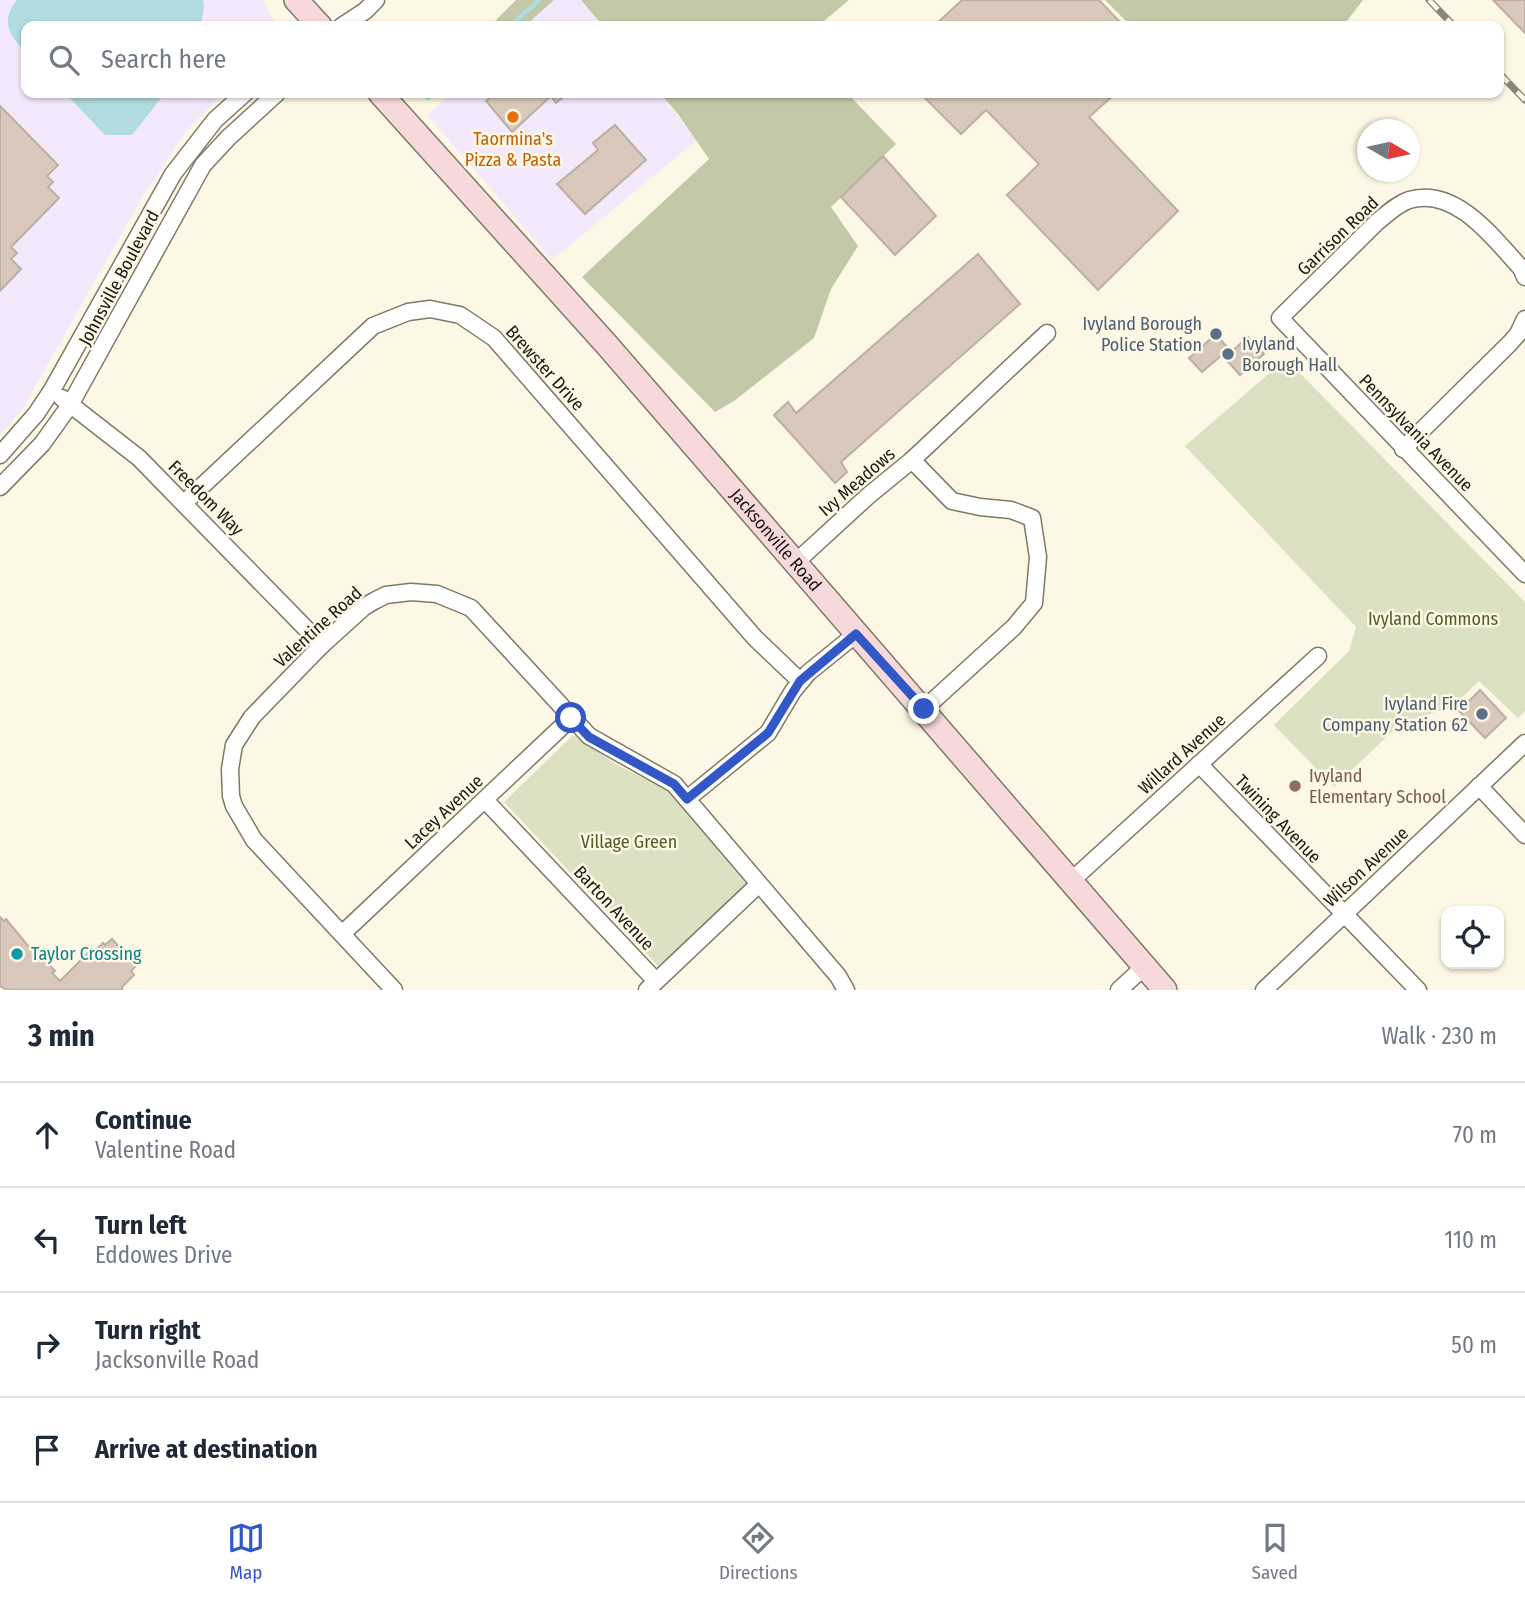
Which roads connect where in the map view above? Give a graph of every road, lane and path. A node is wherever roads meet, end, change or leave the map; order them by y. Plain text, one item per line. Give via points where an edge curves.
1 (296, 0) edge
2 (376, 0) edge
3 (315, 21) edge
4 (349, 21) edge
5 (239, 98) edge
6 (272, 98) edge
7 (385, 98) edge
8 (1525, 277) edge
9 (1280, 318) joint
10 (1525, 319) edge
11 (1047, 333) dead end
12 (52, 390) junction
13 (71, 405) junction
14 (1403, 449) junction
15 (0, 455) edge
16 (912, 460) junction
17 (0, 486) edge
18 (184, 503) junction
19 (796, 562) junction
20 (1525, 574) edge
21 (856, 634) junction
22 (322, 645) junction
23 (1318, 656) dead end
24 (800, 681) junction
25 (924, 709) junction
26 (571, 718) junction
27 (1525, 743) edge
28 (1199, 765) junction
29 (1479, 786) junction
30 (687, 799) junction
31 (485, 800) junction
32 (1525, 835) edge
33 (1071, 881) junction
34 (760, 884) junction
35 (1344, 914) junction
36 (342, 934) junction
37 (1145, 966) junction
38 (652, 986) edge
39 (394, 990) edge
40 (846, 990) edge
41 (1119, 990) edge
42 (1165, 990) edge
43 (1264, 990) edge
44 (1418, 990) edge

1 - 3 main road
2 - 4 street
5 - 12 street, Johnsville Boulevard via 215,120 173,174
6 - 13 street, Johnsville Boulevard via 203,165
7 - 19 main road, Jacksonville Road
8 - 9 street, Garrison Road via 1466,212 1447,202 1411,200 1377,222
9 - 14 street, Pennsylvania Avenue
10 - 14 street via 1509,344
11 - 16 street
12 - 13 street, Freedom Way
12 - 15 street, Johnsville Boulevard
13 - 17 street, Johnsville Boulevard via 42,444
13 - 18 street, Freedom Way via 139,458
14 - 20 street, Pennsylvania Avenue
16 - 19 street, Ivy Meadows
16 - 25 street, Ivy Meadows via 952,500 1032,518 1038,557 1034,603
18 - 22 street, Freedom Way
18 - 24 street, Brewster Drive via 373,326 419,310 460,315 494,338 755,638
19 - 21 main road, Jacksonville Road
21 - 24 street
21 - 25 main road, Jacksonville Road
22 - 26 street, Valentine Road via 363,607 386,596 411,592 450,597 480,616
22 - 36 street, Valentine Road via 241,733 232,756 231,796 254,840
23 - 28 street, Willard Avenue
24 - 30 street via 768,733
25 - 33 main road, Jacksonville Road
26 - 30 street, Valentine Road via 589,737 674,784
26 - 31 street, Lacey Avenue
27 - 29 street, Wilson Avenue
28 - 33 street, Willard Avenue
28 - 35 street, Twining Avenue
29 - 32 street
29 - 35 street, Wilson Avenue
30 - 34 street, Valentine Road
31 - 36 street, Lacey Avenue
31 - 38 street, Barton Avenue
33 - 37 main road, Jacksonville Road
34 - 38 street
34 - 40 street, Valentine Road
35 - 43 street, Wilson Avenue
35 - 44 street, Twining Avenue
36 - 39 street, Valentine Road
37 - 41 street
37 - 42 main road, Jacksonville Road

